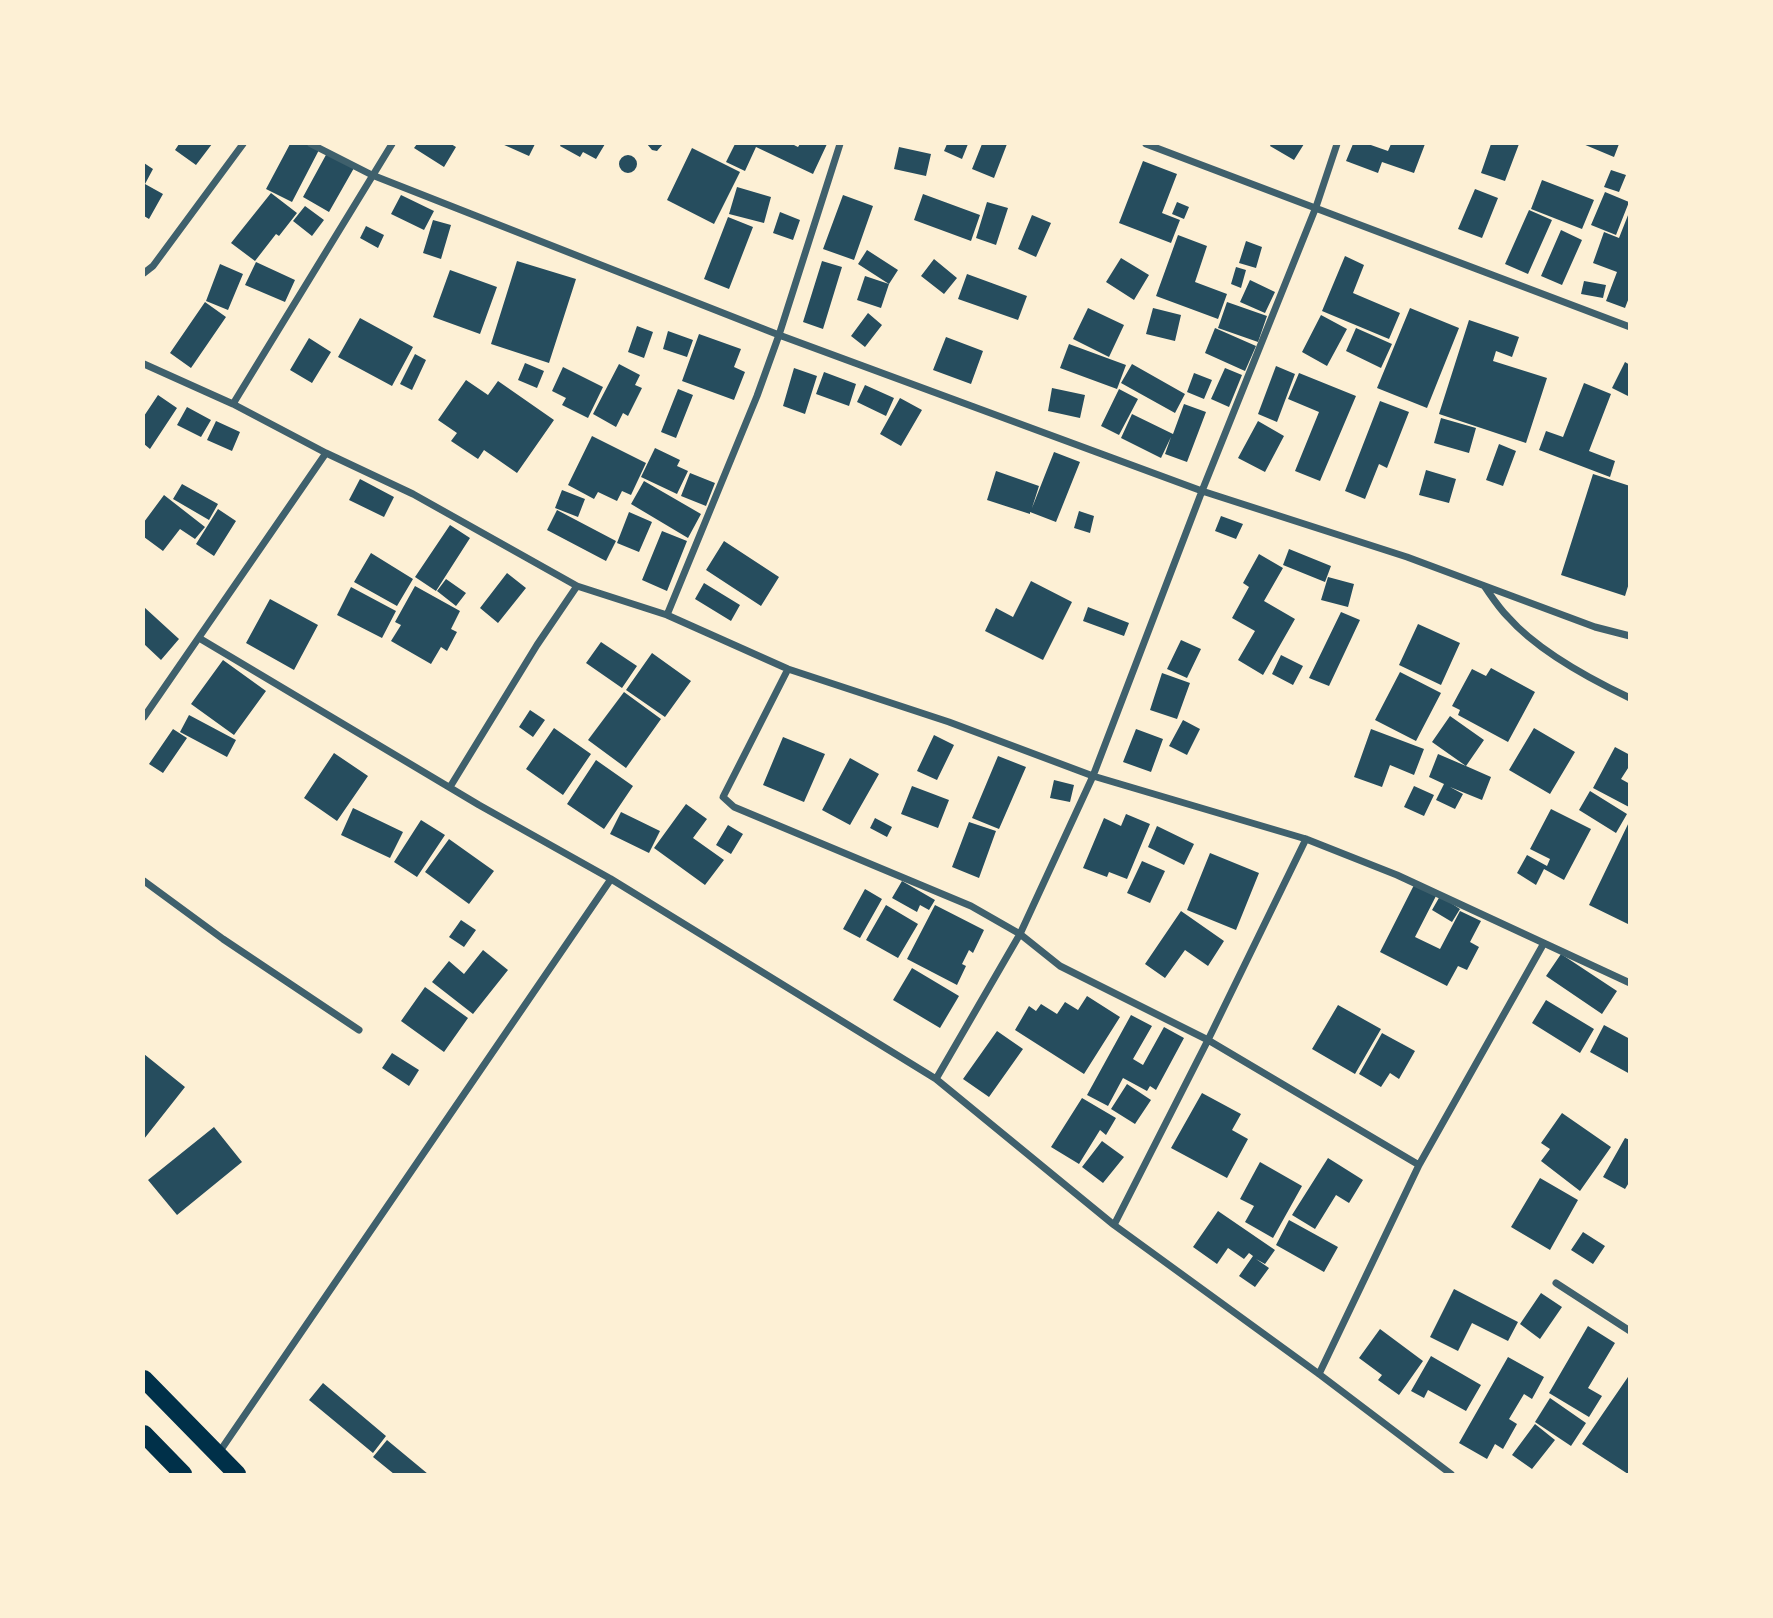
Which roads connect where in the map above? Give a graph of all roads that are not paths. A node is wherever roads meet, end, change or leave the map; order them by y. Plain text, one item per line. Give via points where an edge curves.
1 (243, 144) edge
2 (312, 144) edge
3 (392, 144) edge
4 (840, 144) edge
5 (1146, 144) edge
6 (1337, 144) edge
7 (372, 175) junction
8 (1316, 207) junction
9 (144, 273) edge
10 (1629, 327) edge
11 (779, 335) junction
12 (144, 365) edge
13 (233, 404) junction
14 (326, 453) junction
15 (1202, 491) junction
16 (577, 586) junction
17 (1484, 586) junction
18 (667, 615) junction
19 (1629, 636) edge
20 (199, 638) junction
21 (788, 668) junction
22 (1629, 698) edge
23 (144, 717) edge
24 (1093, 776) junction
25 (450, 787) junction
26 (1306, 839) junction
27 (611, 879) junction
28 (144, 881) edge
29 (1020, 934) junction
30 (1544, 943) junction
31 (1629, 983) edge
32 (359, 1030) dead end
33 (1208, 1040) junction
34 (936, 1079) junction
35 (1419, 1165) junction
36 (1114, 1225) junction
37 (1556, 1283) dead end
38 (1629, 1331) edge
39 (1319, 1374) junction
40 (144, 1379) edge
41 (144, 1434) edge
42 (218, 1455) junction
43 (183, 1475) edge
44 (237, 1475) edge
45 (1451, 1475) edge

1 - 9 street
2 - 7 street
3 - 7 street
4 - 11 street
5 - 8 street
6 - 8 street
7 - 11 street
7 - 13 street
8 - 10 street
8 - 15 street
11 - 15 street
11 - 18 street
12 - 13 street
13 - 14 street
14 - 16 street via 413,494
14 - 20 street
15 - 17 street
15 - 24 street
16 - 18 street
16 - 25 street
17 - 19 street
17 - 22 street via 1509,619 1538,642 1583,675
18 - 21 street
20 - 23 street
20 - 25 street
21 - 24 street
21 - 29 street via 723,797 734,807 971,906
24 - 26 street
24 - 29 street
25 - 27 street
26 - 30 street
26 - 33 street
27 - 34 street
27 - 42 street
28 - 32 street
29 - 33 street via 1060,966
29 - 34 street
30 - 31 street
30 - 35 street
33 - 35 street
33 - 36 street
34 - 36 street
35 - 39 street
36 - 39 street
37 - 38 street
39 - 45 street
40 - 42 main road
41 - 43 main road
42 - 44 main road

